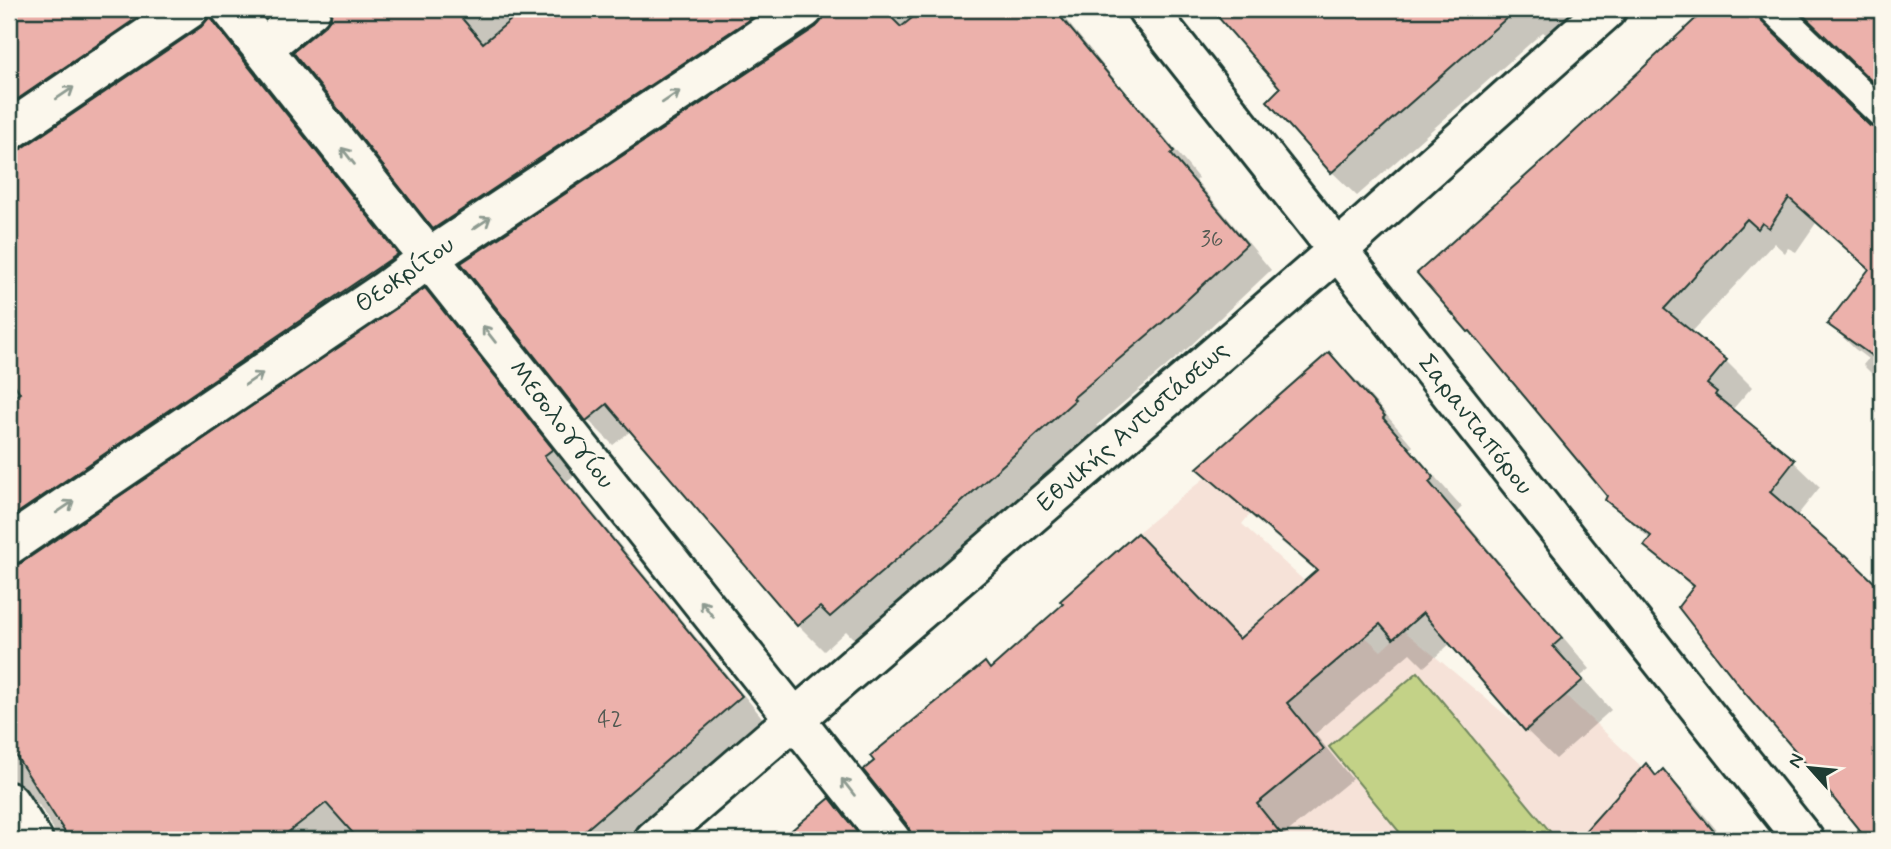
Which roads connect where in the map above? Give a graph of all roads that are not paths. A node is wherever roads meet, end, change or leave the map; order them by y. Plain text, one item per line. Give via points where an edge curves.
1 (189, 9) edge
2 (231, 9) edge
3 (311, 9) edge
4 (804, 9) edge
5 (1147, 9) edge
6 (1607, 9) edge
7 (1773, 9) edge
8 (263, 48) junction
9 (1882, 114) edge
10 (9, 131) edge
11 (1338, 250) junction
12 (429, 258) junction
13 (9, 545) edge
14 (795, 720) junction
15 (9, 802) edge
16 (33, 840) edge
17 (654, 840) edge
18 (891, 840) edge
19 (1804, 840) edge

10 -> 1 street
2 - 8 street, Μεσολογγίου
3 - 8 street
12 -> 4 street, Θεοκρίτου
5 - 11 street, Σαρανταπόρου
6 - 11 street, Εθνικής Αντιστάσεως
7 - 9 lane
12 -> 8 street, Μεσολογγίου
11 - 14 street, Εθνικής Αντιστάσεως
11 - 19 street, Σαρανταπόρου
13 -> 12 street, Θεοκρίτου
14 -> 12 street, Μεσολογγίου
14 - 17 street, Εθνικής Αντιστάσεως
18 -> 14 street, Μεσολογγίου
15 - 16 street

